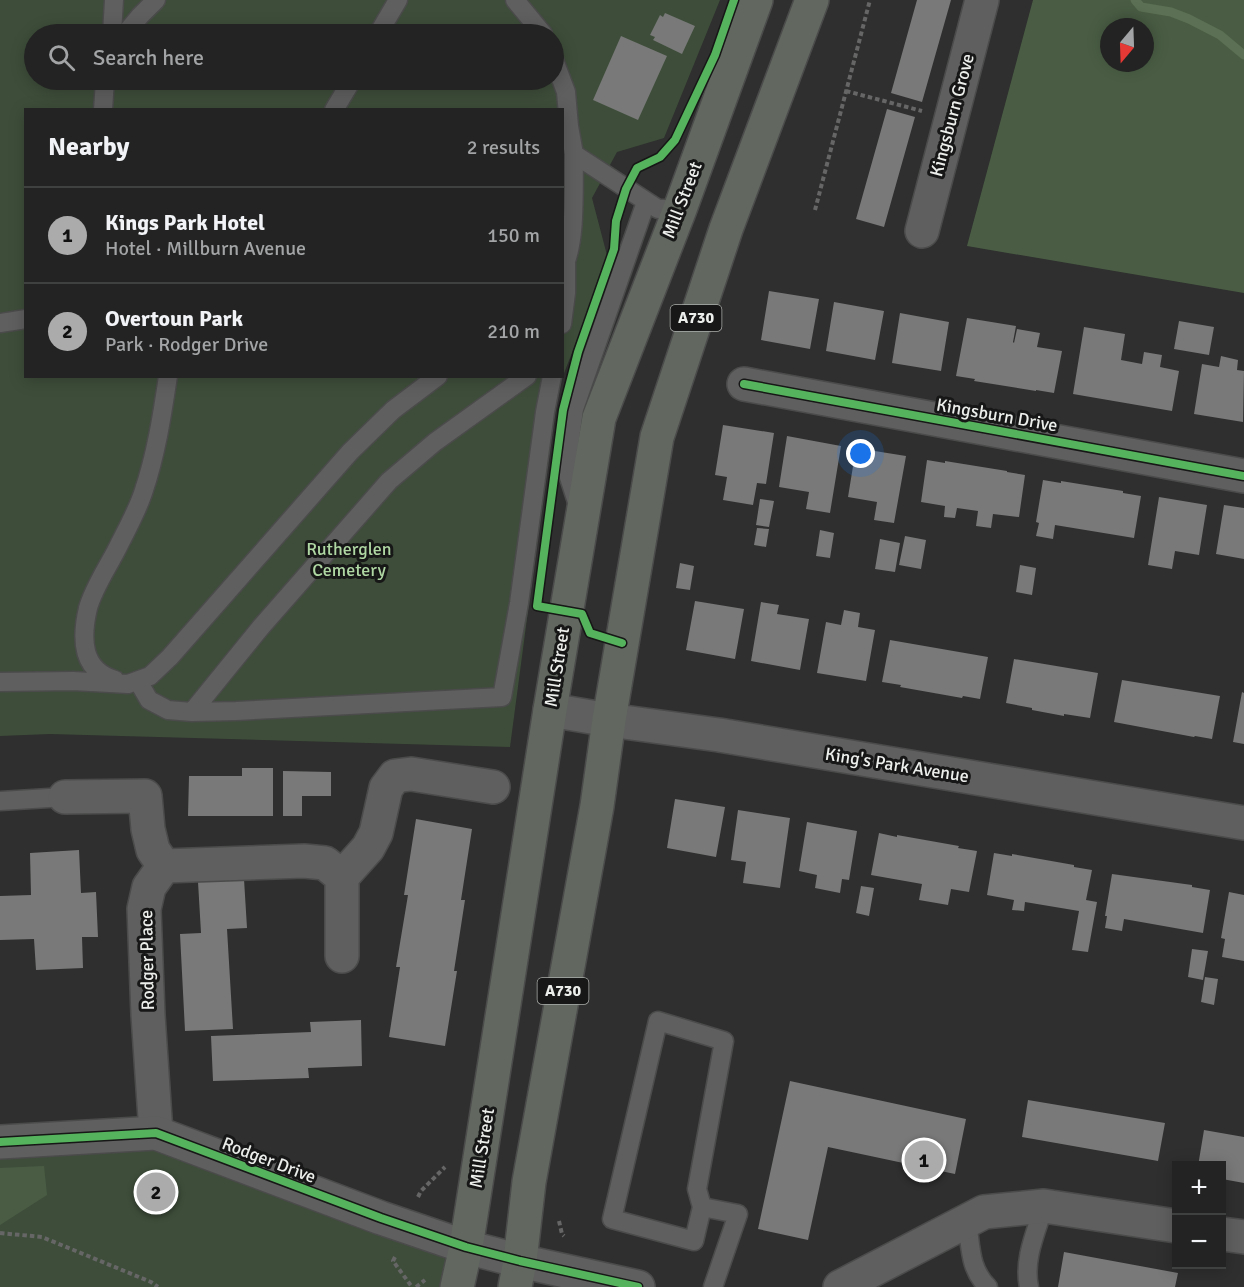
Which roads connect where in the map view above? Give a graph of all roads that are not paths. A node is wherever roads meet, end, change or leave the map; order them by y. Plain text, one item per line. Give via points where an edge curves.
1 (114, 0) edge
2 (156, 0) edge
3 (398, 0) edge
4 (515, 0) edge
5 (756, 0) edge
6 (812, 0) edge
7 (982, 0) edge
8 (113, 24) edge
9 (133, 24) edge
10 (384, 24) edge
11 (535, 24) edge
12 (564, 87) edge
13 (104, 90) edge
14 (346, 90) edge
15 (103, 108) edge
16 (335, 108) edge
17 (568, 161) edge
18 (737, 199) junction
19 (646, 202) junction
20 (680, 209) junction
21 (922, 231) dead end
22 (564, 266) edge
23 (564, 312) edge
24 (24, 319) edge
25 (0, 323) edge
26 (168, 378) edge
27 (435, 378) edge
28 (524, 378) edge
29 (552, 378) edge
30 (744, 384) dead end
31 (1244, 476) edge
32 (582, 519) junction
33 (0, 682) edge
34 (133, 682) junction
35 (550, 710) junction
36 (192, 712) junction
37 (609, 720) junction
38 (493, 787) dead end
39 (65, 797) joint
40 (0, 801) edge
41 (1244, 823) edge
42 (165, 866) junction
43 (342, 877) junction
44 (342, 956) dead end
45 (156, 1133) junction
46 (0, 1142) edge
47 (1044, 1206) junction
48 (702, 1207) junction
49 (967, 1222) junction
50 (1172, 1226) edge
51 (1226, 1234) edge
52 (1244, 1237) edge
53 (466, 1247) junction
54 (518, 1274) edge
55 (457, 1287) edge
56 (638, 1287) edge
57 (713, 1287) edge
58 (840, 1287) edge
59 (988, 1287) edge
60 (1029, 1287) edge

1 - 8 lane
2 - 9 lane
3 - 10 lane
4 - 11 lane
5 - 20 main road, Mill Street / A730
6 - 18 main road, A730
7 - 21 street, Kingsburn Grove
12 - 17 lane
13 - 15 lane
14 - 16 lane
17 - 19 lane
17 - 22 lane via 573,226
18 - 20 main road
18 - 37 main road, A730 via 657,437
19 - 20 lane via 658,209
19 - 32 lane via 574,409 566,468
20 - 32 main road, Mill Street / A730 via 599,418
22 - 23 lane
24 - 25 lane
26 - 34 lane via 142,494 96,588 84,631 86,655 96,671 109,678
27 - 34 lane via 393,410 350,452 170,657 150,676
28 - 36 lane via 435,442 389,481
29 - 36 lane via 502,697
30 - 31 street, Kingsburn Drive
32 - 35 main road, Mill Street / A730
33 - 34 lane
34 - 36 lane via 149,700 168,710
35 - 37 street, King's Park Avenue
35 - 53 main road, Mill Street / A730
37 - 41 street, King's Park Avenue
37 - 54 main road, A730 via 529,1182
38 - 43 street via 411,774 395,776 386,788 376,833
39 - 40 lane
39 - 42 street via 145,796 153,850
42 - 43 street via 304,861 325,863
42 - 45 street, Rodger Place via 149,887 144,909
43 - 44 street
45 - 46 street, Rodger Drive
45 - 53 street, Rodger Drive
47 - 49 street via 984,1212
47 - 50 street
47 - 60 lane via 1030,1251
48 - 48 lane via 694,1241 612,1219 658,1021 724,1041 697,1190
48 - 57 lane via 738,1214
49 - 58 street
49 - 59 lane via 974,1268
51 - 52 street
53 - 54 street, Rodger Drive
53 - 55 main road, Mill Street / A730
54 - 56 street, Rodger Drive

